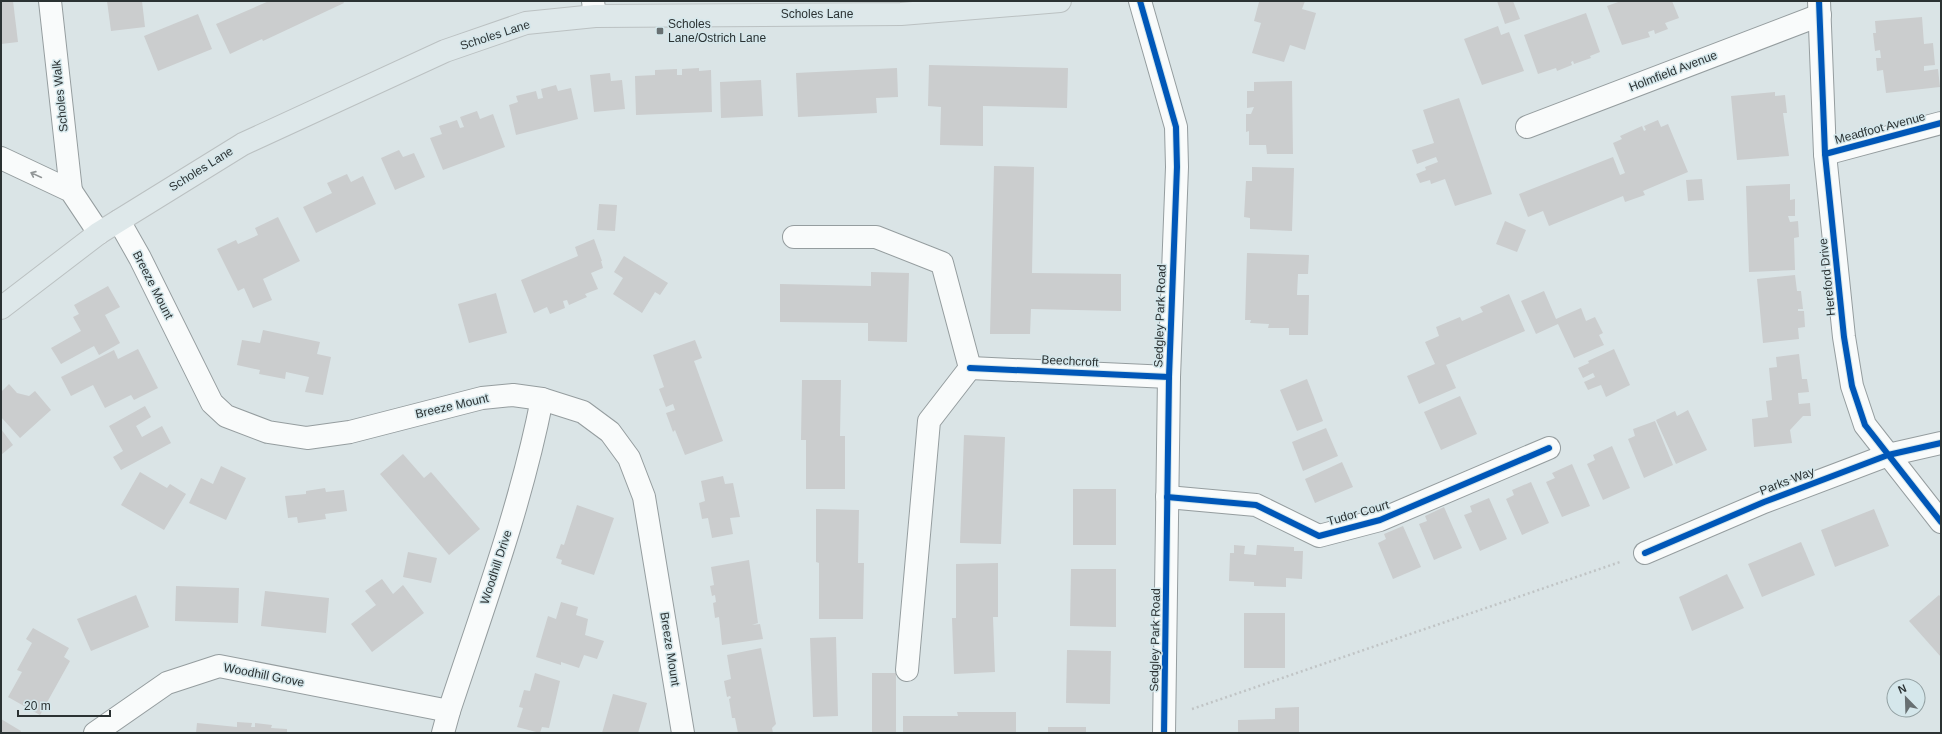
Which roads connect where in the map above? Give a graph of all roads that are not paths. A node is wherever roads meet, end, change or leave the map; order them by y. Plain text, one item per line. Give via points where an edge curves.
1 (50, 1) edge
2 (1060, 1) edge
3 (1140, 1) edge
4 (901, 7) edge
5 (594, 8) edge
6 (1819, 8) edge
7 (1941, 123) edge
8 (1527, 127) dead end
9 (1825, 154) junction
10 (1, 158) edge
11 (71, 191) junction
12 (119, 220) junction
13 (99, 233) junction
14 (794, 237) dead end
15 (1, 308) edge
16 (970, 368) junction
17 (1169, 377) junction
18 (542, 400) junction
19 (1941, 443) edge
20 (1549, 448) dead end
21 (1888, 455) junction
22 (1167, 497) junction
23 (1941, 522) edge
24 (1646, 553) road end
25 (906, 670) dead end
26 (449, 711) junction
27 (1165, 726) edge
28 (95, 733) edge
29 (443, 733) edge
30 (683, 733) edge

1 - 11 street, Scholes Walk
2 - 4 main road, Scholes Lane
3 - 17 street, Sedgley Park Road via 1176,127 1177,167
4 - 5 main road, Scholes Lane
5 - 12 main road, Scholes Lane via 526,22 445,51 243,144
6 - 8 street, Holmfield Avenue
6 - 9 street, Hereford Drive
7 - 9 street, Meadfoot Avenue
9 - 21 street, Hereford Drive via 1844,337 1852,386 1865,425
11 -> 10 street
11 - 13 street
12 - 13 main road, Scholes Lane
12 - 18 street, Breeze Mount via 212,404 226,416 268,432 307,438 350,432 482,398 513,395
13 - 15 main road, Scholes Lane
14 - 16 street via 876,237 942,263
16 - 17 street, Beechcroft
16 - 25 street via 929,421
17 - 22 street, Sedgley Park Road
18 - 26 street, Woodhill Drive via 532,452 515,509
18 - 30 street, Breeze Mount via 583,412 610,432 629,458 644,497
19 - 21 street, Parks Way
20 - 22 street, Tudor Court via 1380,520 1319,536 1256,505
21 - 23 street, Hereford Drive
21 - 24 street, Parks Way via 1764,502
22 - 27 street, Sedgley Park Road
26 - 28 street, Woodhill Grove via 220,666 167,683
26 - 29 street, Woodhill Drive

